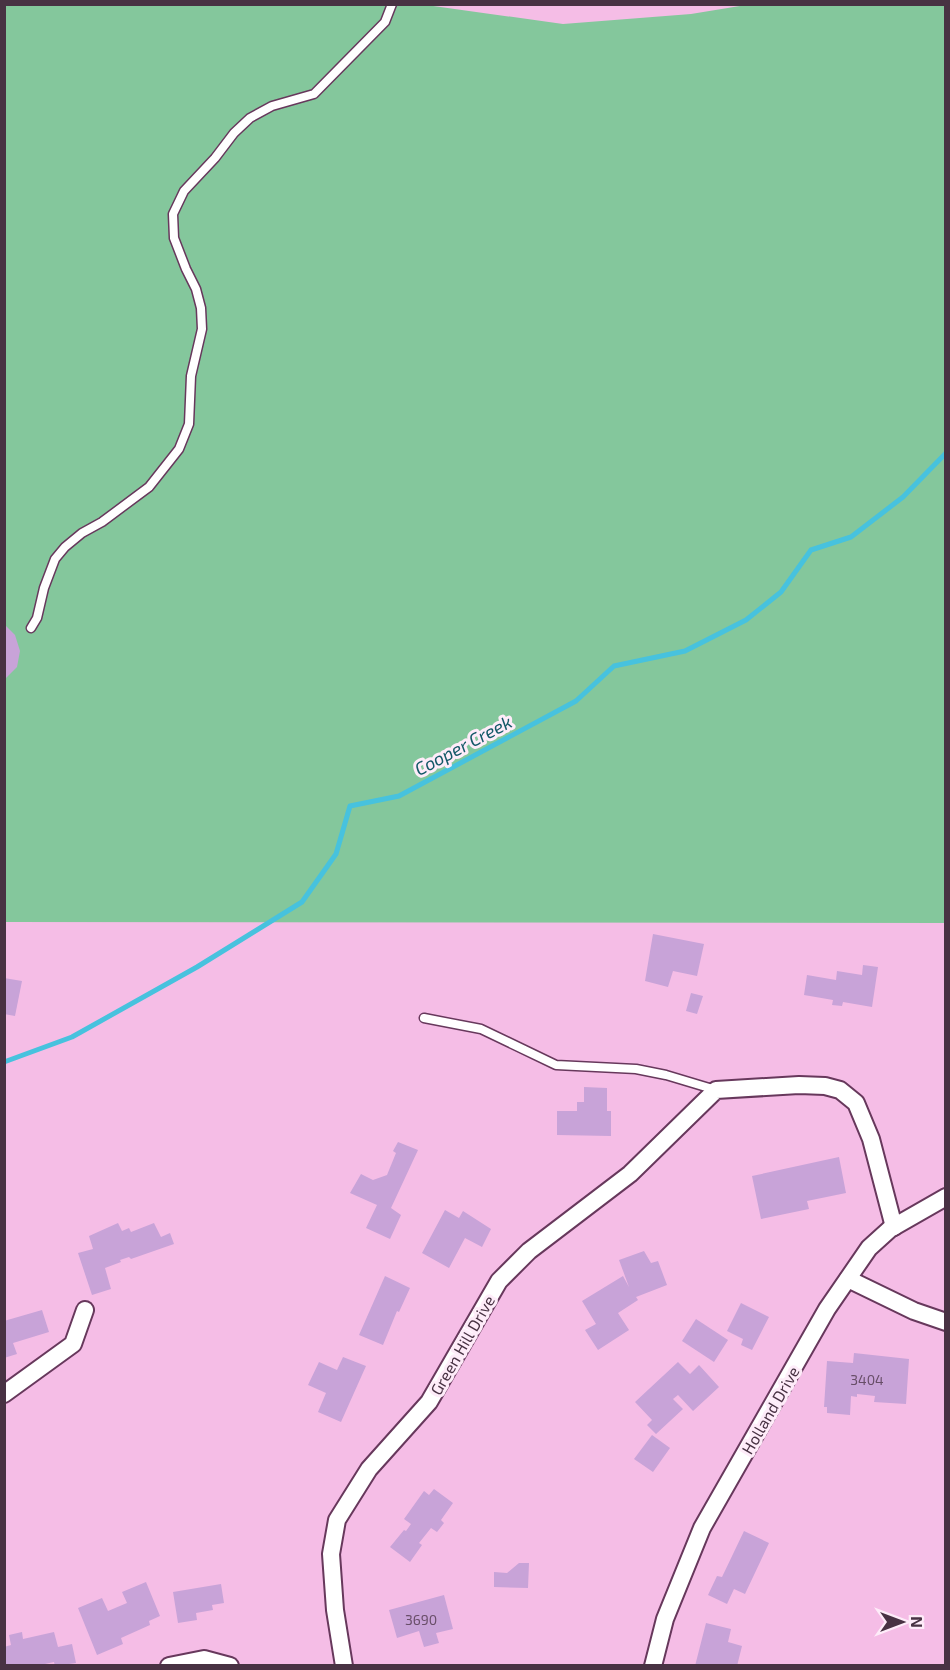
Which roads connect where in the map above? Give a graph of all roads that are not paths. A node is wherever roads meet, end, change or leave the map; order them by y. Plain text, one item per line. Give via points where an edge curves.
1 (392, 4) edge
2 (31, 628) dead end
3 (424, 1018) dead end
4 (716, 1090) junction
5 (945, 1197) edge
6 (894, 1227) junction
7 (848, 1279) junction
8 (85, 1310) dead end
9 (945, 1322) edge
10 (4, 1394) edge
11 (169, 1665) edge
12 (230, 1665) edge
13 (344, 1665) edge
14 (653, 1665) edge

1 - 2 lane via 385,22 314,94 272,106 250,118 184,191 174,214 174,238 196,289 202,329 191,376 189,424 178,449 149,487 82,533 55,559
3 - 4 lane via 481,1029 556,1065 636,1069
4 - 6 street via 799,1085 840,1090 856,1103 871,1139
4 - 13 street, Green Hill Drive via 630,1174 529,1251 499,1281 429,1402 369,1468 337,1520 331,1554
5 - 6 street, Holland Drive
6 - 7 street, Holland Drive via 869,1248
7 - 9 street
7 - 14 street, Holland Drive via 702,1528 665,1619
8 - 10 street via 73,1344
11 - 12 street via 204,1659

